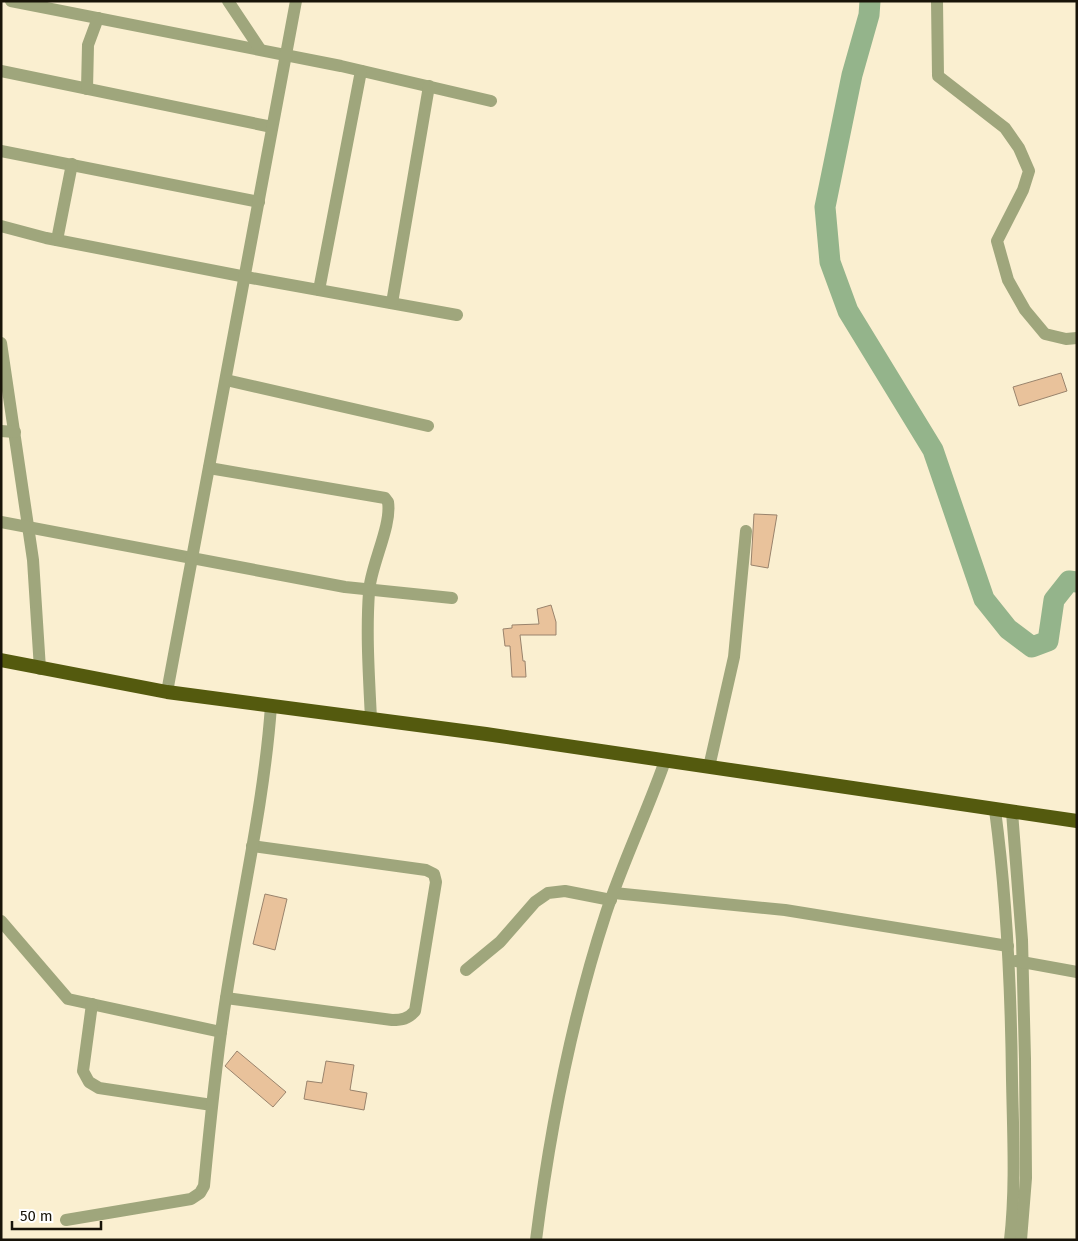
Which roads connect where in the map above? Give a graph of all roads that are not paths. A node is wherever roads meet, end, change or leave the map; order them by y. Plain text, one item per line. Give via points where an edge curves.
1 (11, 1) edge
2 (228, 1) edge
3 (296, 1) edge
4 (936, 1) edge
5 (98, 18) junction
6 (260, 50) junction
7 (286, 54) junction
8 (1, 71) edge
9 (361, 71) junction
10 (429, 86) junction
11 (87, 89) junction
12 (491, 101) dead end
13 (272, 127) junction
14 (1, 151) edge
15 (72, 164) junction
16 (259, 202) junction
17 (1, 226) edge
18 (57, 240) junction
19 (246, 277) junction
20 (319, 290) junction
21 (392, 303) junction
22 (457, 315) dead end
23 (1077, 338) edge
24 (1, 343) edge
25 (226, 380) junction
26 (428, 426) dead end
27 (1, 430) edge
28 (15, 432) junction
29 (209, 468) junction
30 (1, 522) edge
31 (29, 528) junction
32 (746, 531) dead end
33 (193, 557) junction
34 (369, 590) junction
35 (452, 598) dead end
36 (1, 660) edge
37 (40, 669) junction
38 (167, 692) junction
39 (271, 706) junction
40 (371, 719) junction
41 (665, 761) junction
42 (710, 767) junction
43 (995, 810) junction
44 (1012, 812) junction
45 (1077, 821) edge
46 (252, 846) junction
47 (613, 896) junction
48 (1, 921) edge
49 (1008, 946) junction
50 (1009, 959) junction
51 (1023, 962) junction
52 (466, 970) dead end
53 (1077, 972) edge
54 (226, 998) junction
55 (92, 1004) junction
56 (221, 1032) junction
57 (212, 1105) junction
58 (1019, 1117) junction
59 (66, 1220) dead end
60 (1016, 1237) edge
61 (536, 1240) edge

1 - 5 street
2 - 6 street
3 - 7 street
4 - 23 street via 938,76 1005,128 1029,171 1023,190 996,241 1008,280 1025,310 1045,334
5 - 6 street
5 - 11 street via 88,45
6 - 7 street
7 - 9 street
7 - 13 street
8 - 11 street
9 - 10 street
9 - 20 street
10 - 12 street
10 - 21 street
11 - 13 street
13 - 16 street
14 - 15 street
15 - 16 street
15 - 18 street
16 - 19 street
17 - 18 street
18 - 19 street
19 - 20 street
19 - 25 street
20 - 21 street
21 - 22 street
24 - 28 street
25 - 26 street
25 - 29 street
27 - 28 street
28 - 31 street
29 - 33 street
29 - 34 street via 385,498 389,506
30 - 31 street
31 - 33 street
31 - 37 street
32 - 42 street via 734,657
33 - 34 street
33 - 38 street
34 - 35 street
34 - 40 street
36 - 37 highway
37 - 38 highway
38 - 39 highway
39 - 40 highway
39 - 46 street
40 - 41 highway
41 - 42 highway
41 - 47 street
42 - 43 highway
43 - 44 highway
43 - 49 street
44 - 45 highway
44 - 51 street
46 - 54 street
46 - 54 street via 426,870 434,874 436,882 415,1011 410,1017 392,1020
47 - 49 street via 785,910
47 - 52 street via 565,891 548,893 535,902 500,942
47 - 61 street via 572,1031 546,1164
48 - 55 street via 61,993 68,999
49 - 50 street
50 - 51 street
50 - 58 street
51 - 53 street
51 - 58 street
54 - 56 street
55 - 56 street
55 - 57 street via 83,1071 89,1082 99,1088
56 - 57 street
57 - 59 street via 204,1186 200,1193 171,1203
58 - 60 street via 1014,1182

